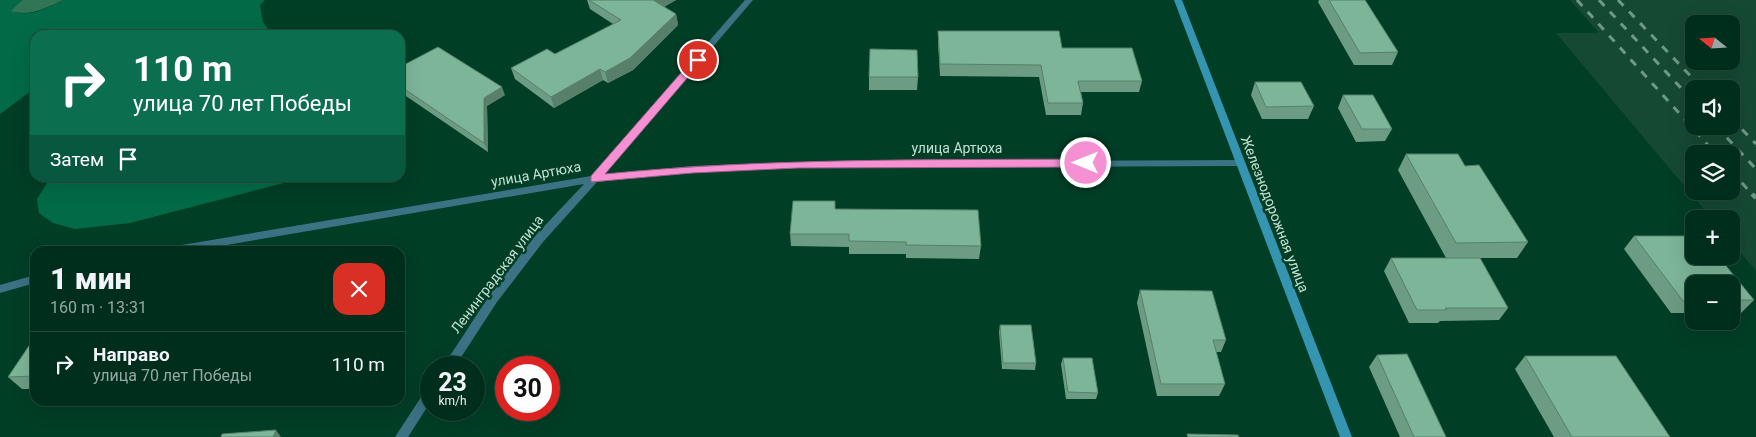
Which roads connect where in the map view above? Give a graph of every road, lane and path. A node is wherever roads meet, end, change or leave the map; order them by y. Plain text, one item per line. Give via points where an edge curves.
1 (749, 0) edge
2 (1178, 0) edge
3 (1241, 163) junction
4 (594, 179) junction
5 (199, 246) edge
6 (30, 280) edge
7 (0, 289) edge
8 (455, 356) edge
9 (420, 408) edge
10 (401, 437) edge
11 (1346, 437) edge

1 - 4 street, Ленинградская улица
2 - 3 main road, Железнодорожная улица
3 - 4 street, улица Артюха via 797,164 692,169
3 - 11 main road, Железнодорожная улица
4 - 5 street, улица Артюха
4 - 8 street, Ленинградская улица via 539,239
6 - 7 street
9 - 10 street

